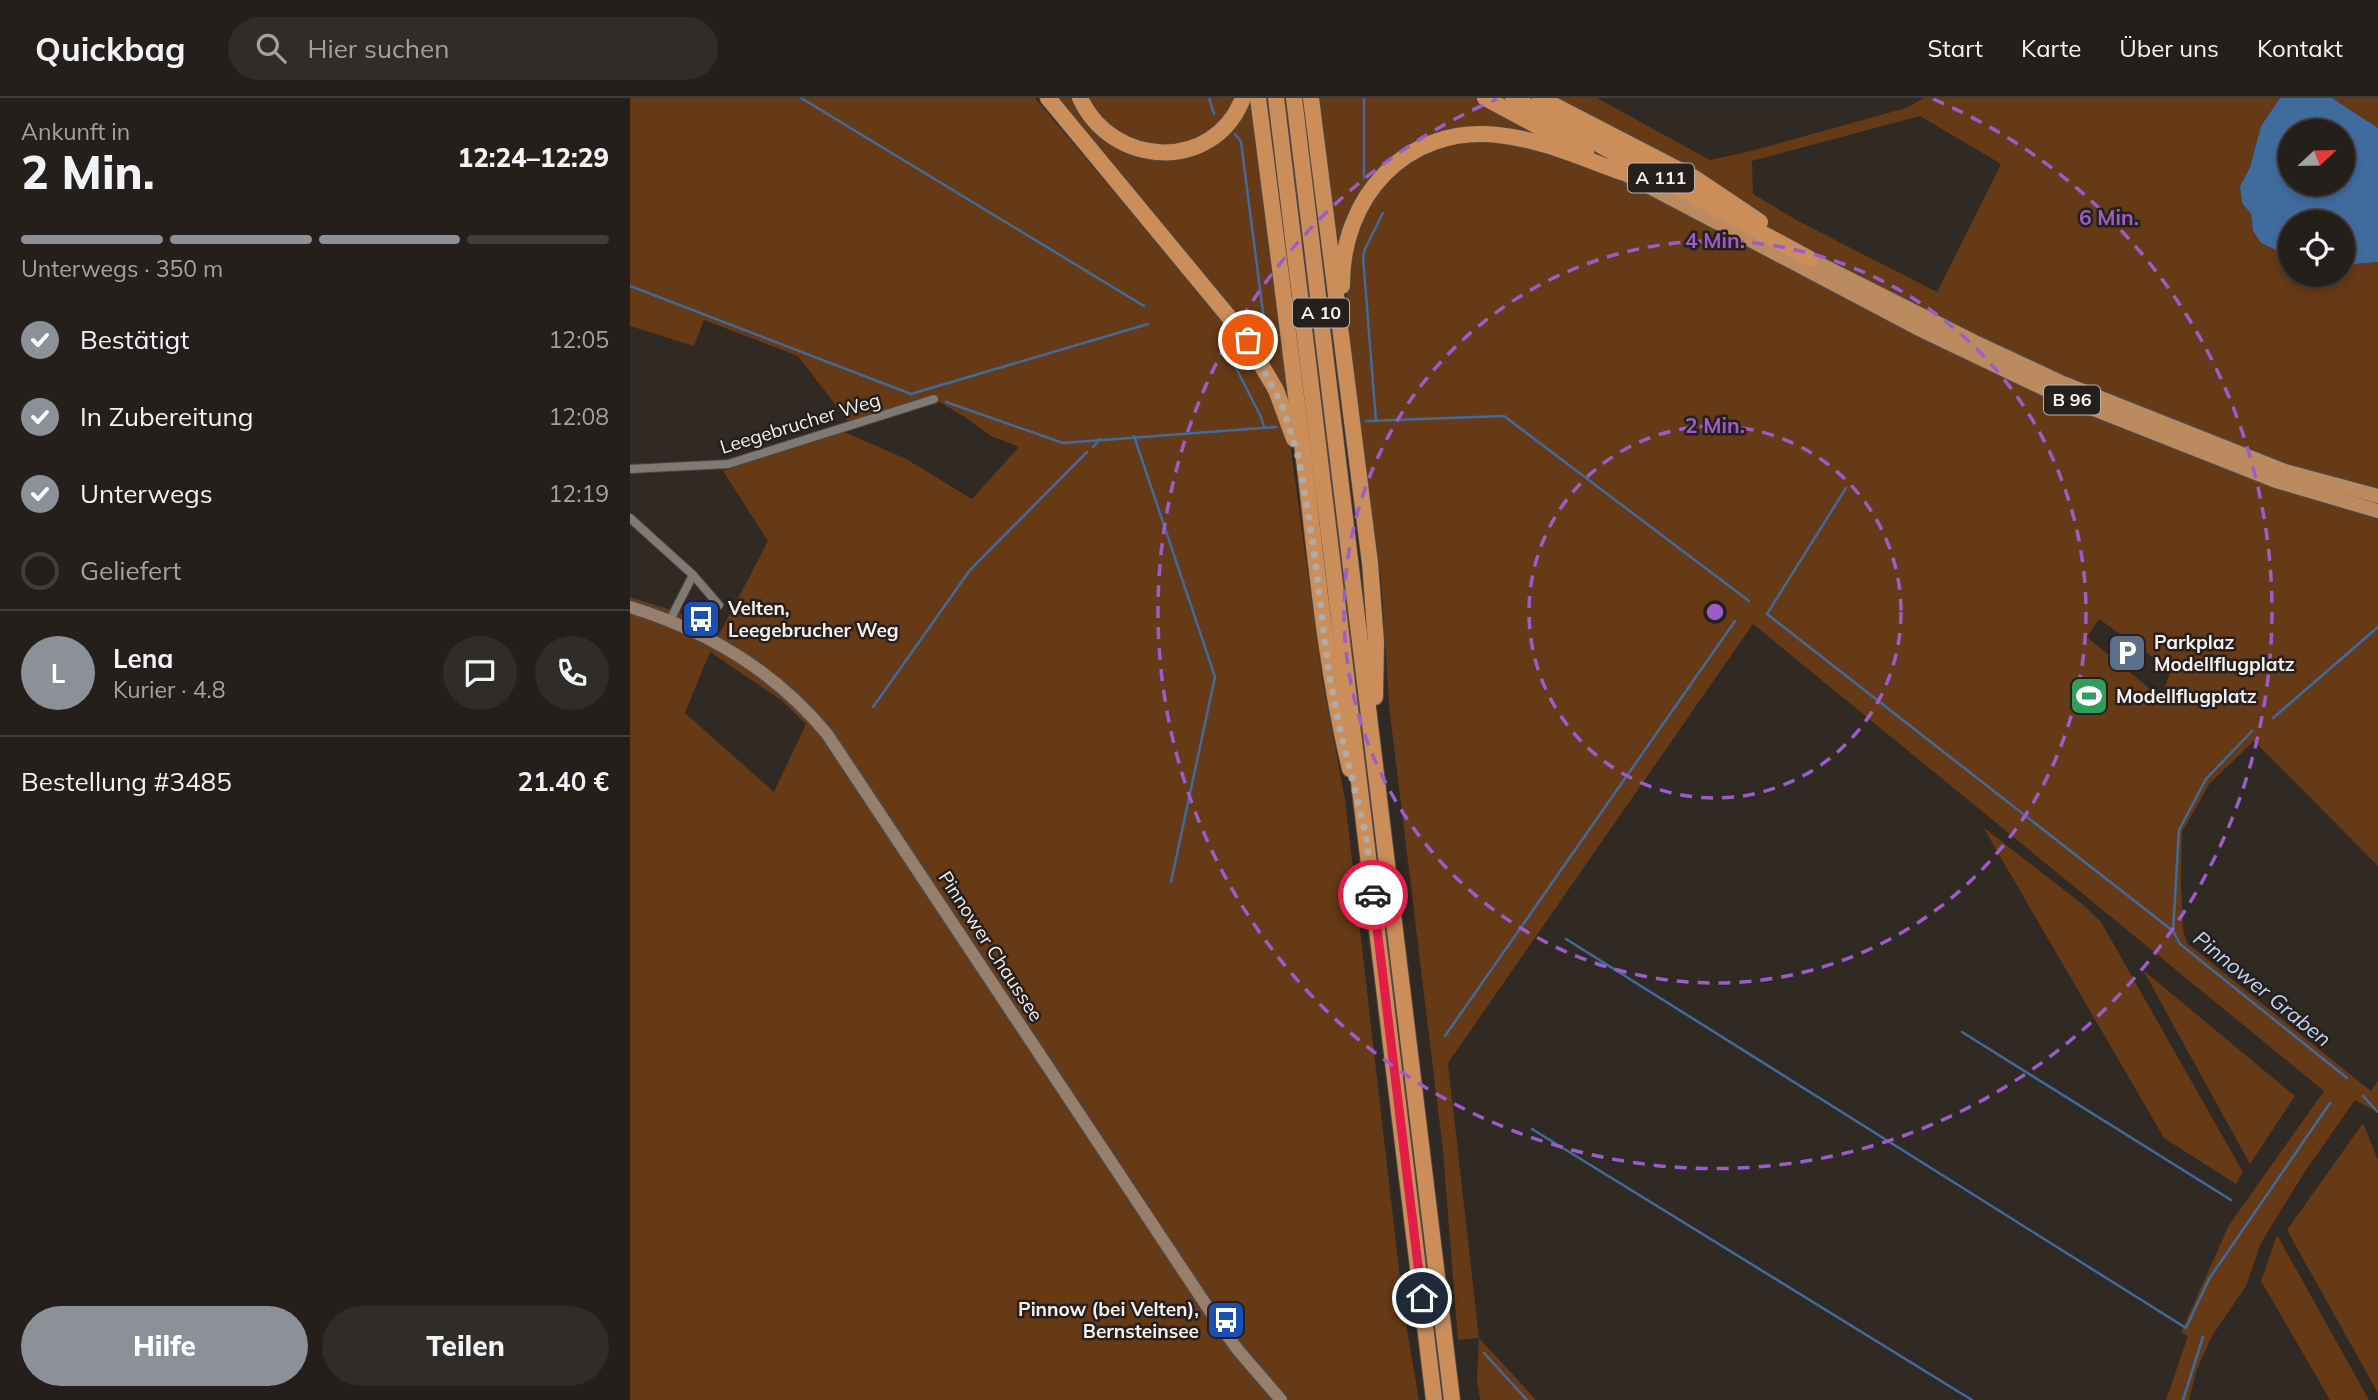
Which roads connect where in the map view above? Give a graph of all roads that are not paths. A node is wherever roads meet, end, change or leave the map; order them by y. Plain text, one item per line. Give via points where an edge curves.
1 (1048, 98) edge
2 (1080, 98) edge
3 (1243, 98) edge
4 (1258, 98) edge
5 (1276, 98) edge
6 (1294, 98) edge
7 (1311, 98) edge
8 (1485, 98) edge
9 (1513, 98) edge
10 (1540, 98) edge
11 (1560, 98) edge
12 (1609, 133) junction
13 (1621, 172) junction
14 (1810, 259) junction
15 (1348, 390) junction
16 (934, 399) dead end
17 (630, 469) edge
18 (2378, 496) edge
19 (2378, 511) edge
20 (630, 518) edge
21 (1313, 544) junction
22 (693, 575) junction
23 (719, 606) dead end
24 (630, 607) edge
25 (670, 620) junction
26 (1373, 752) junction
27 (1366, 835) junction
28 (1280, 1400) edge
29 (1434, 1400) edge
30 (1452, 1400) edge

1 - 21 highway via 1253,349 1291,429
2 - 3 highway via 1095,122 1117,141 1162,153 1185,150 1211,138 1226,126
4 - 21 highway
5 - 27 highway, A 10
6 - 26 highway, A 10
7 - 15 highway
8 - 13 highway, A 111
9 - 14 highway, A 111
10 - 12 highway
11 - 12 highway
12 - 14 highway via 1700,181
13 - 15 highway via 1531,142 1486,134 1444,139 1398,161 1367,194 1348,236 1342,282
13 - 19 highway, B 96 via 1909,324 2053,393 2276,481
14 - 18 highway, B 96 via 2063,383 2285,471
15 - 26 highway via 1374,613
16 - 17 street, Leegebrucher Weg via 728,464
20 - 22 street
21 - 27 highway via 1332,692
22 - 23 street
22 - 25 street
24 - 25 main road, Pinnower Chaussee
25 - 28 main road, Pinnower Chaussee via 718,642 764,672 827,734 1194,1287
26 - 30 highway, A 10
27 - 29 highway, A 10

